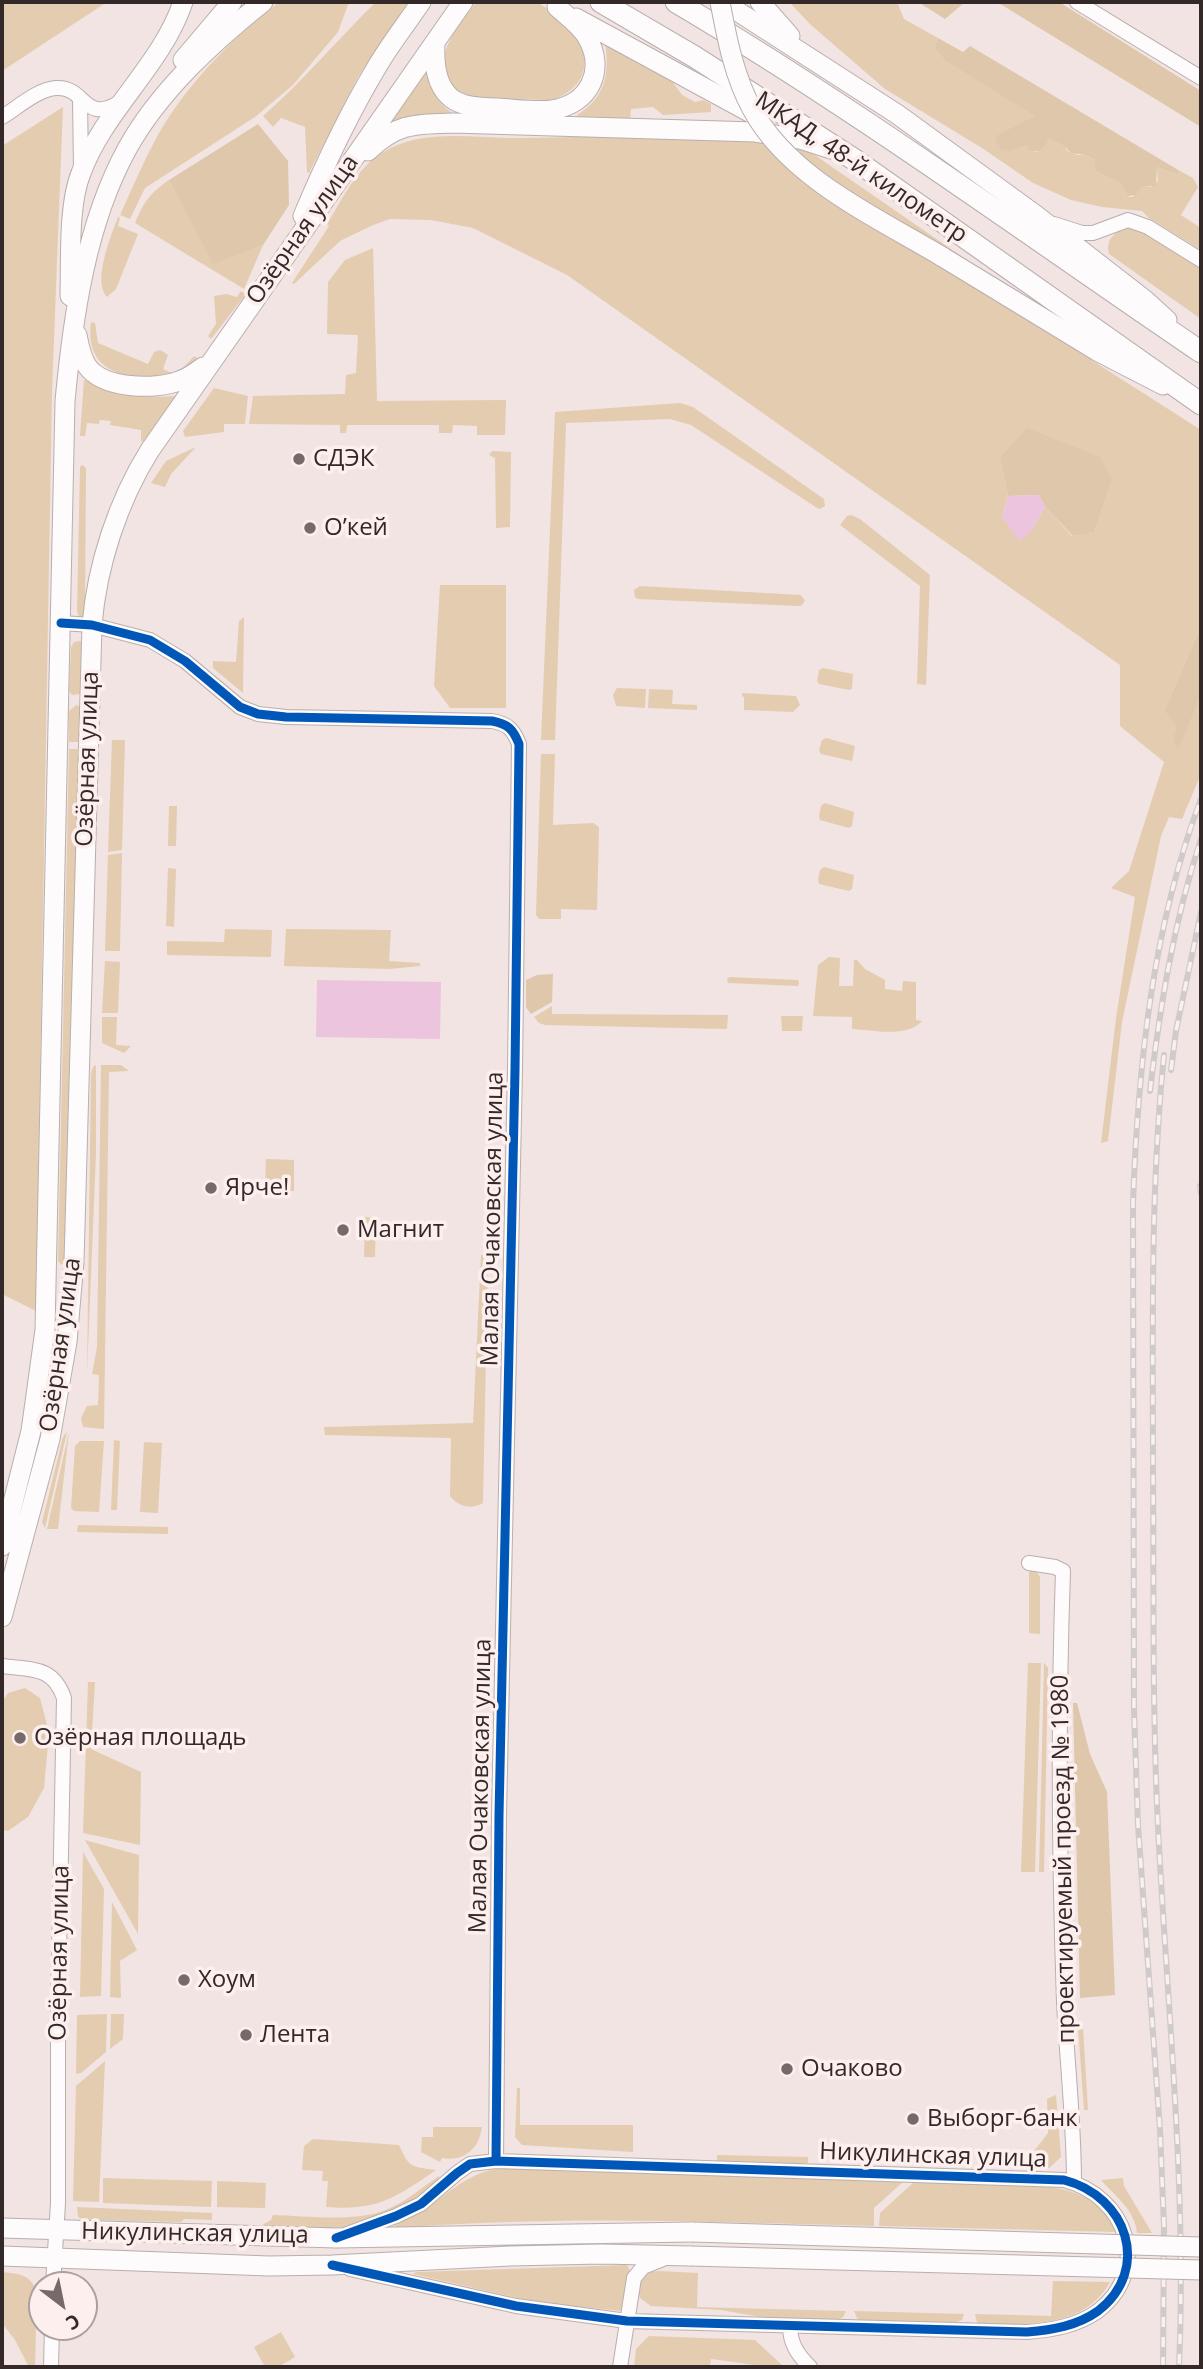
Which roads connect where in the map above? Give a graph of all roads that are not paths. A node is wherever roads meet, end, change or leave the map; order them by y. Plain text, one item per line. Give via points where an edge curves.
1 (183, 2) edge
2 (232, 2) edge
3 (263, 2) edge
4 (421, 2) edge
5 (463, 2) edge
6 (601, 2) edge
7 (676, 2) edge
8 (721, 2) edge
9 (760, 2) edge
10 (1077, 2) edge
11 (552, 4) edge
12 (435, 43) junction
13 (828, 68) junction
14 (1201, 78) edge
15 (80, 99) junction
16 (122, 102) junction
17 (2, 117) edge
18 (800, 139) junction
19 (132, 140) junction
20 (855, 160) junction
21 (81, 172) junction
22 (344, 173) junction
23 (1037, 216) junction
24 (1106, 229) junction
25 (291, 246) junction
26 (1201, 260) edge
27 (1102, 267) junction
28 (75, 327) junction
29 (70, 350) junction
30 (1201, 352) edge
31 (214, 355) junction
32 (1201, 404) edge
33 (61, 623) junction
34 (92, 625) junction
35 (48, 1261) junction
36 (74, 1261) junction
37 (47, 1293) junction
38 (71, 1295) junction
39 (2, 1546) edge
40 (1029, 1563) dead end
41 (2, 1617) edge
42 (2, 1666) edge
43 (496, 2161) junction
44 (1074, 2182) junction
45 (2, 2228) edge
46 (56, 2231) junction
47 (336, 2238) junction
48 (1201, 2247) edge
49 (2, 2255) edge
50 (685, 2256) junction
51 (55, 2259) junction
52 (332, 2265) junction
53 (1201, 2270) edge
54 (54, 2271) edge
55 (627, 2321) junction
56 (790, 2326) junction
57 (52, 2341) edge
58 (51, 2367) edge
59 (620, 2367) edge
60 (810, 2367) edge

1 - 16 main road via 152,61
2 - 19 main road via 172,75
3 - 19 main road, Озёрная улица via 201,55
4 - 25 main road via 342,129
5 - 12 main road, Озёрная улица
6 - 20 highway, МКАД, 48-й километр
7 - 30 highway, МКАД, 48-й километр via 912,153
8 - 13 main road
8 - 32 main road, bridge via 729,48 752,110 779,146 827,187 1097,351
9 - 13 main road via 792,38
10 - 14 street
11 - 12 main road via 587,36 596,67 592,84 583,94 552,110 461,104 449,97 438,80
11 - 18 main road
12 - 22 main road, Озёрная улица
13 - 23 main road
15 - 16 street via 99,110
15 - 17 street via 71,90 51,89
15 - 21 street
16 - 21 main road
18 - 20 main road
18 - 22 main road via 755,132 426,123 407,125 382,137
19 - 28 main road, Озёрная улица via 98,217
20 - 32 highway, МКАД, 48-й километр
21 - 29 main road via 73,223
22 - 25 main road, Озёрная улица
23 - 24 street via 1082,233
23 - 27 main road
24 - 26 street via 1128,220 1139,223
24 - 27 street via 1096,250
25 - 31 main road, Озёрная улица
27 - 30 main road
28 - 29 main road, Озёрная улица
28 - 31 main road via 92,372 130,386 177,382 204,367
29 - 33 main road, Озёрная улица
31 - 34 main road, Озёрная улица via 130,486 106,554
33 - 34 street, Малая Очаковская улица
33 - 35 main road, Озёрная улица
34 - 36 main road, Озёрная улица
34 - 43 street, Малая Очаковская улица via 162,646 240,707 258,714 492,721 511,728 519,744
35 - 36 street via 59,1273 71,1269
35 - 37 main road, Озёрная улица
36 - 38 main road, Озёрная улица
37 - 38 street via 50,1285 58,1282 69,1287
37 - 39 main road, Озёрная улица via 31,1431
38 - 41 main road, Озёрная улица via 50,1439
40 - 44 street, проектируемый проезд № 1980 via 1063,1571 1061,1876
42 - 46 street, Озёрная улица via 53,1677 64,1698
43 - 44 street, Никулинская улица
43 - 47 street, Никулинская улица via 470,2164 421,2204
44 - 56 street, Никулинская улица via 1101,2198 1117,2215 1127,2251 1116,2291 1086,2318 1027,2332
45 - 46 main road, Никулинская улица
45 - 49 main road via 11,2244
46 - 47 main road, Никулинская улица
46 - 51 street, Озёрная улица
47 - 48 main road, bridge via 692,2232
49 - 51 main road, Никулинская улица
50 - 52 main road via 510,2256
50 - 53 main road, bridge
50 - 55 street via 656,2260 637,2272
51 - 52 main road, Никулинская улица
51 - 54 street, Озёрная улица
52 - 55 street, Никулинская улица via 516,2306
55 - 56 street, Никулинская улица
55 - 59 street
56 - 60 street via 794,2348
57 - 58 street

